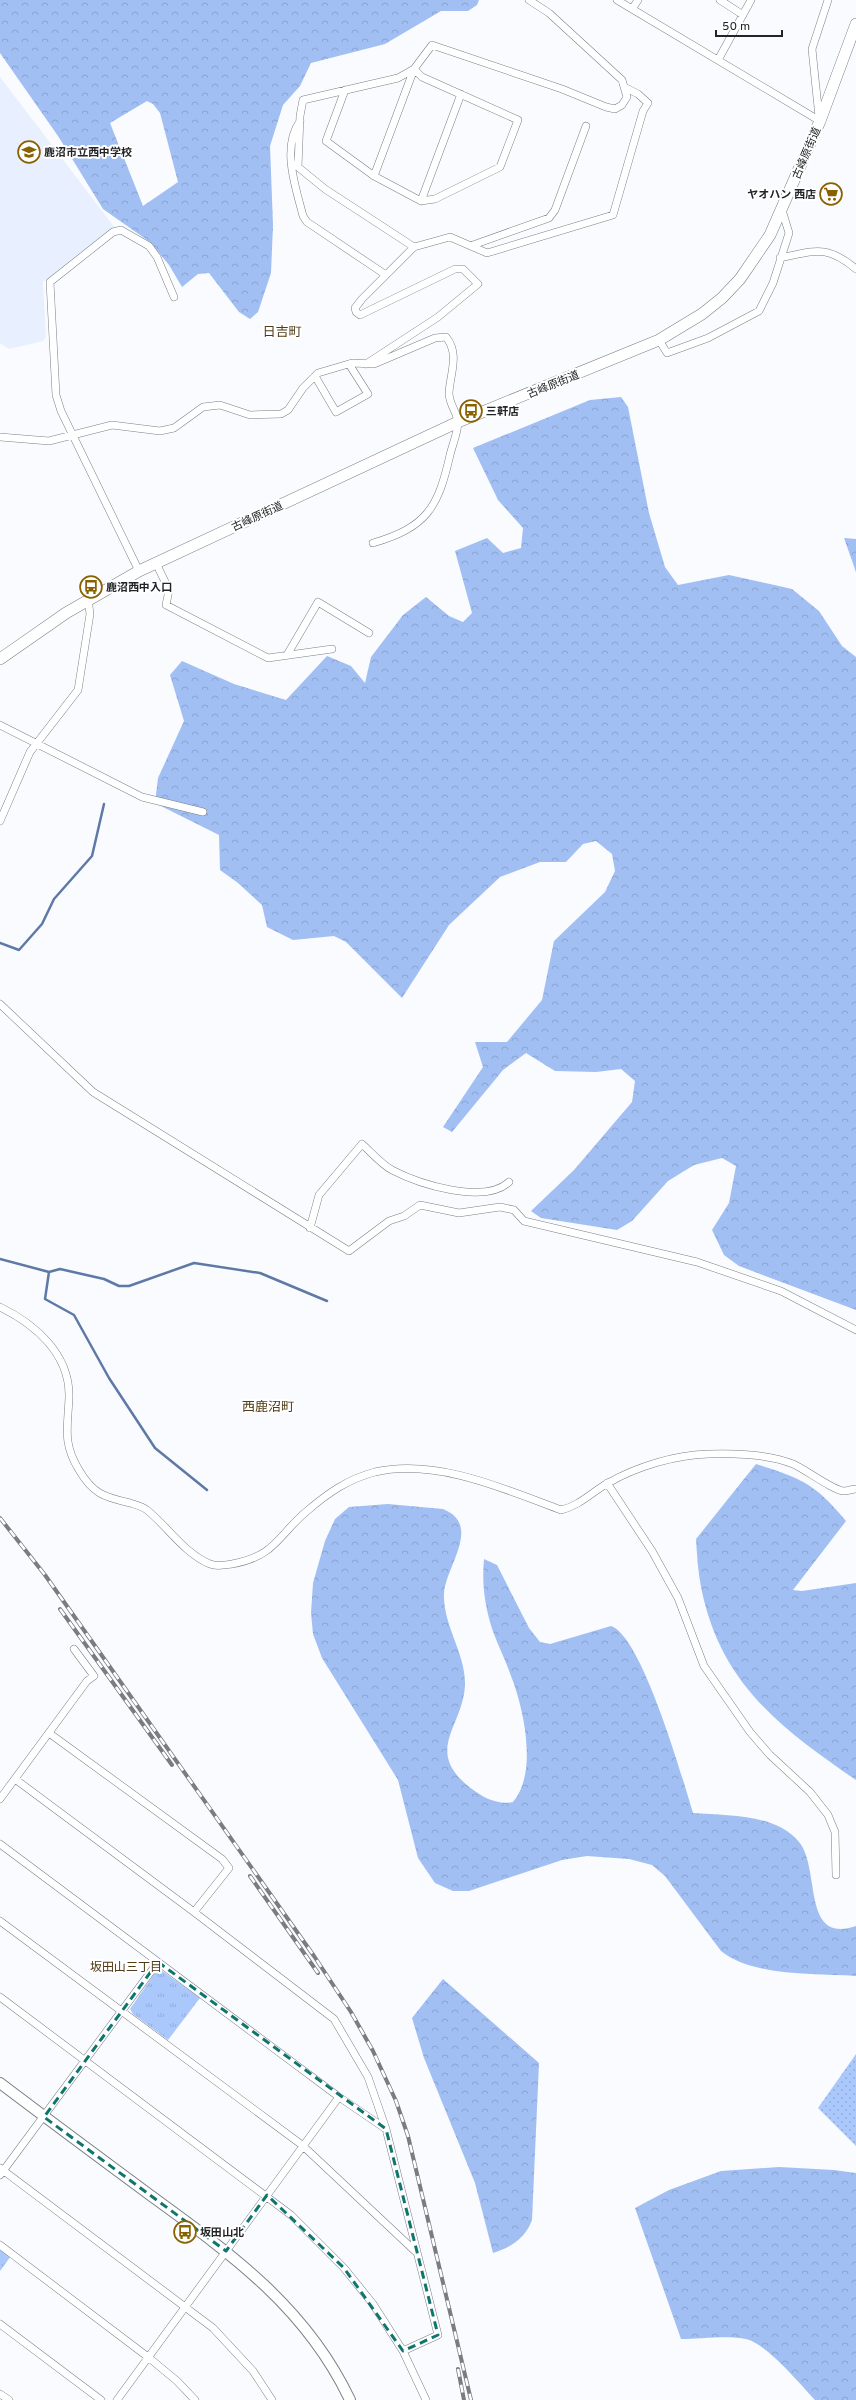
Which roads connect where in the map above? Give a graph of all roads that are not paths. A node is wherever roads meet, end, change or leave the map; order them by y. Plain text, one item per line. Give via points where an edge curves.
1 (530, 0) edge
2 (617, 0) edge
3 (638, 0) edge
4 (720, 0) edge
5 (750, 0) edge
6 (828, 0) edge
7 (632, 9) junction
8 (743, 14) junction
9 (856, 24) edge
10 (718, 60) junction
11 (414, 69) junction
12 (626, 88) junction
13 (345, 90) junction
14 (461, 94) junction
15 (300, 121) junction
16 (820, 121) junction
17 (586, 126) dead end
18 (374, 176) junction
19 (421, 201) junction
20 (782, 210) junction
21 (473, 245) junction
22 (414, 247) junction
23 (780, 258) junction
24 (856, 269) edge
25 (386, 275) junction
26 (174, 297) dead end
27 (660, 340) junction
28 (349, 364) junction
29 (366, 364) junction
30 (314, 376) junction
31 (458, 422) junction
32 (0, 437) edge
33 (72, 437) junction
34 (373, 543) dead end
35 (156, 563) junction
36 (139, 571) junction
37 (88, 599) junction
38 (370, 632) dead end
39 (332, 649) dead end
40 (287, 655) junction
41 (0, 659) edge
42 (0, 726) edge
43 (36, 743) junction
44 (203, 812) dead end
45 (0, 821) edge
46 (0, 1004) edge
47 (509, 1182) dead end
48 (310, 1228) junction
49 (0, 1307) edge
50 (856, 1330) edge
51 (607, 1483) junction
52 (856, 1489) edge
53 (74, 1649) dead end
54 (50, 1733) junction
55 (15, 1779) junction
56 (0, 1799) edge
57 (0, 1844) edge
58 (836, 1875) dead end
59 (194, 1912) junction
60 (0, 1921) edge
61 (158, 1962) junction
62 (0, 1996) edge
63 (123, 2011) junction
64 (86, 2060) junction
65 (0, 2083) edge
66 (339, 2097) junction
67 (44, 2116) junction
68 (386, 2129) junction
69 (302, 2146) junction
70 (1, 2171) edge
71 (267, 2195) junction
72 (0, 2245) edge
73 (226, 2251) junction
74 (417, 2253) junction
75 (185, 2306) junction
76 (0, 2324) edge
77 (403, 2351) junction
78 (148, 2357) junction
79 (0, 2394) edge
80 (9, 2400) edge
81 (101, 2400) edge
82 (117, 2400) edge
83 (195, 2400) edge
84 (272, 2400) edge
85 (350, 2400) edge
86 (426, 2400) edge

1 - 12 street via 549,13 622,80
2 - 7 street
3 - 7 street
4 - 8 street
5 - 8 street
6 - 16 street via 812,49
7 - 10 street
8 - 10 street
9 - 16 main road, 古峰原街道
10 - 16 street
11 - 12 street via 432,45 614,109 622,105 627,97
11 - 13 street via 398,78
11 - 14 street via 422,77
11 - 18 street
12 - 21 street via 648,103 643,111 613,215 487,253
13 - 15 street via 304,100
13 - 18 street via 326,141
14 - 19 street
14 - 19 street via 518,120 500,167 435,199
15 - 22 street via 298,166 325,189
15 - 25 street via 294,131 291,167 303,216 307,222
16 - 20 main road, 古峰原街道
17 - 21 street via 550,218
18 - 19 street
20 - 23 street via 789,233
20 - 27 main road, 古峰原街道 via 755,259 722,298 702,314
21 - 22 street via 450,237
22 - 25 street
23 - 24 street via 824,251 842,257
23 - 27 street via 773,283 759,311 708,338 667,353
25 - 29 street via 355,308 360,315 455,269 463,269 478,284 438,317
26 - 33 street via 150,246 121,230 113,232 50,282 56,395
27 - 31 main road, 古峰原街道
28 - 29 street
28 - 30 street
28 - 30 street via 368,394 336,412
29 - 31 street via 374,364 435,338 446,337 454,357 450,403
30 - 33 street via 288,410 281,414 250,415 220,405 203,407 174,428 160,431 112,425
31 - 34 street via 447,469 431,510 396,536
31 - 35 main road, 古峰原街道
32 - 33 street via 49,441
33 - 36 street
35 - 36 main road, 古峰原街道
35 - 40 street via 169,590 166,605 268,658
36 - 37 main road, 古峰原街道
37 - 41 main road, 古峰原街道
37 - 43 street via 90,614 78,690
38 - 40 street via 318,602
39 - 40 street
42 - 43 street
43 - 44 street via 142,797
43 - 45 street via 22,766
46 - 48 street via 93,1092
47 - 48 street via 488,1192 466,1192 421,1182 391,1170 362,1144 319,1195
48 - 50 street via 349,1251 389,1221 404,1216 420,1205 458,1213 507,1208 514,1210 524,1221 697,1262 781,1291
49 - 51 street via 39,1331 60,1358 67,1374 69,1395 66,1434 69,1449 79,1470 95,1491 104,1497 144,1507 199,1559 211,1564 218,1566 238,1563 266,1552 281,1540 304,1512 330,1492 348,1480 376,1472 416,1469 468,1477 501,1486 561,1510 570,1508
51 - 52 street via 667,1460 737,1453 775,1458 843,1491
51 - 58 street via 652,1551 678,1598 704,1666 750,1732 770,1755 810,1792 828,1816 835,1832
53 - 54 street via 94,1676 87,1680
54 - 55 street
54 - 59 street via 222,1859 229,1868
55 - 56 street
55 - 59 street
57 - 61 street
59 - 68 street via 334,2020 368,2077
60 - 63 street
61 - 63 street
61 - 66 street
62 - 64 street
63 - 64 street
63 - 69 street
64 - 67 street
64 - 71 street
65 - 67 street
66 - 68 street
66 - 69 street
67 - 70 street
67 - 73 street
68 - 74 street
69 - 71 street
69 - 74 street
70 - 75 street
71 - 73 street
71 - 77 street via 344,2268 373,2304
72 - 78 street
73 - 75 street
73 - 85 street via 270,2288 302,2324 341,2380
74 - 77 street via 438,2335
75 - 78 street
75 - 84 street via 234,2349 253,2371
76 - 81 street
77 - 86 street
78 - 82 street
78 - 83 street
79 - 80 street

